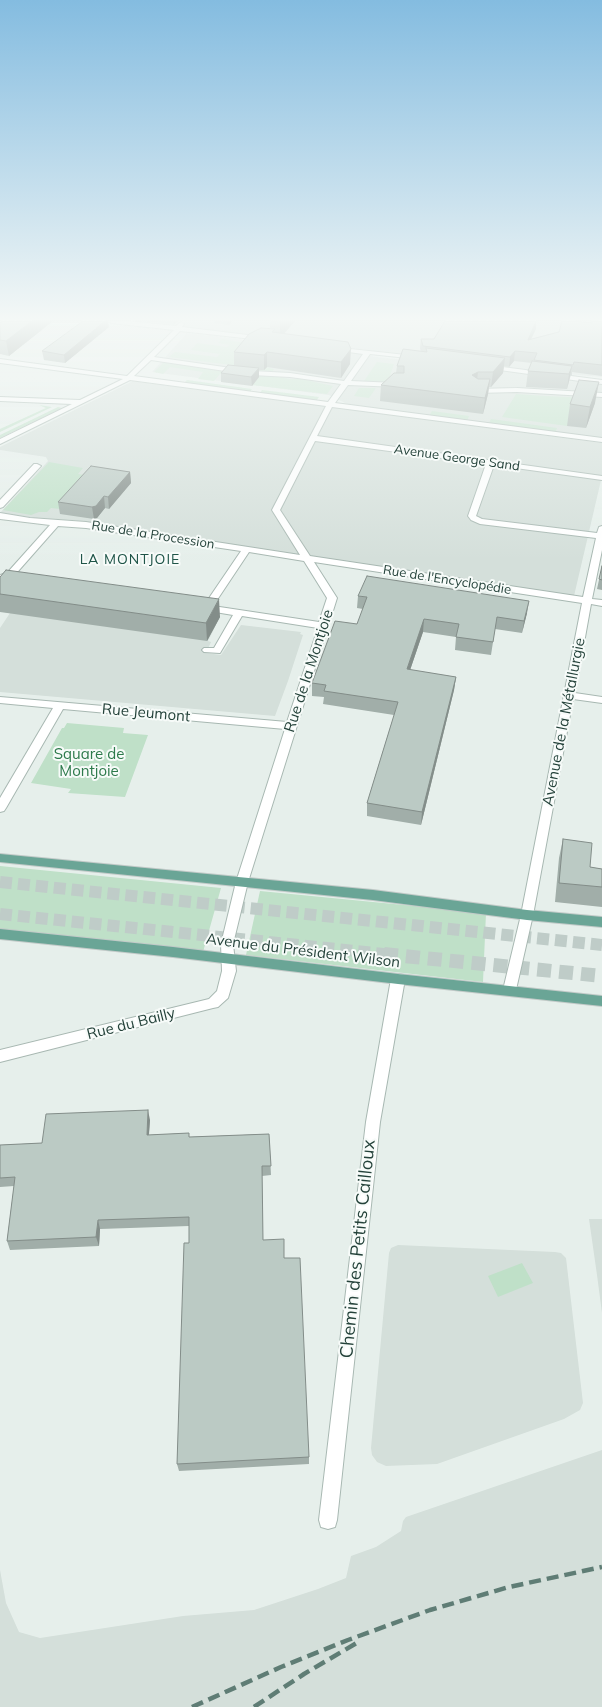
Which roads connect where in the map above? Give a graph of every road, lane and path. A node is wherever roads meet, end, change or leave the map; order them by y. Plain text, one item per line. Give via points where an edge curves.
1 (33, 401) edge
2 (84, 401) edge
3 (298, 401) edge
4 (334, 401) edge
5 (80, 403) junction
6 (331, 405) junction
7 (312, 438) junction
8 (602, 440) edge
9 (0, 442) edge
10 (491, 462) junction
11 (37, 466) dead end
12 (602, 478) edge
13 (0, 505) edge
14 (0, 516) edge
15 (56, 523) junction
16 (602, 534) edge
17 (246, 550) junction
18 (308, 561) junction
19 (0, 578) edge
20 (587, 600) junction
21 (602, 603) edge
22 (193, 605) edge
23 (211, 608) junction
24 (239, 612) junction
25 (324, 626) junction
26 (207, 650) dead end
27 (569, 695) junction
28 (0, 700) edge
29 (602, 700) edge
30 (59, 706) junction
31 (291, 726) junction
32 (0, 808) edge
33 (0, 858) edge
34 (242, 882) junction
35 (527, 915) junction
36 (602, 922) edge
37 (0, 934) edge
38 (227, 960) junction
39 (398, 979) junction
40 (510, 990) junction
41 (602, 1000) edge
42 (0, 1056) edge
43 (328, 1520) dead end

1 - 5 street
2 - 5 street
3 - 6 street
4 - 6 street, Rue de la Montjoie
5 - 9 street
6 - 7 street, Rue de la Montjoie
6 - 8 street
7 - 10 street, Avenue George Sand
7 - 18 street, Rue de la Montjoie via 276,510
10 - 12 street, Avenue George Sand
10 - 16 street via 472,516 474,518 480,521
11 - 13 street
14 - 15 street, Rue de la Procession via 30,522
15 - 17 street, Rue de la Procession via 86,525
15 - 19 street via 14,576
16 - 20 street, Avenue de la Métallurgie
17 - 18 street, Rue de la Procession
17 - 23 street
18 - 20 street, Rue de l'Encyclopédie
18 - 25 street, Rue de la Montjoie via 332,598
20 - 21 street, Rue de l'Encyclopédie
20 - 27 street, Avenue de la Métallurgie
22 - 23 street
23 - 24 street
24 - 25 street
24 - 26 street via 218,651
25 - 31 street, Rue de la Montjoie
27 - 29 street
27 - 35 street, Avenue de la Métallurgie
28 - 30 street, Rue Jeumont
30 - 31 street, Rue Jeumont
30 - 32 street
31 - 34 street, Rue de la Montjoie
33 - 34 main road
34 - 35 main road via 373,895
34 - 38 street, Rue de la Montjoie via 227,944
35 - 36 main road
35 - 40 street, Avenue de la Métallurgie
37 - 38 main road, Avenue du Président Wilson
38 - 39 main road, Avenue du Président Wilson
38 - 42 street, Rue du Bailly via 229,971 223,994 213,1003
39 - 40 main road, Avenue du Président Wilson
39 - 43 street, Chemin des Petits Cailloux via 373,1122
40 - 41 main road, Avenue du Président Wilson

